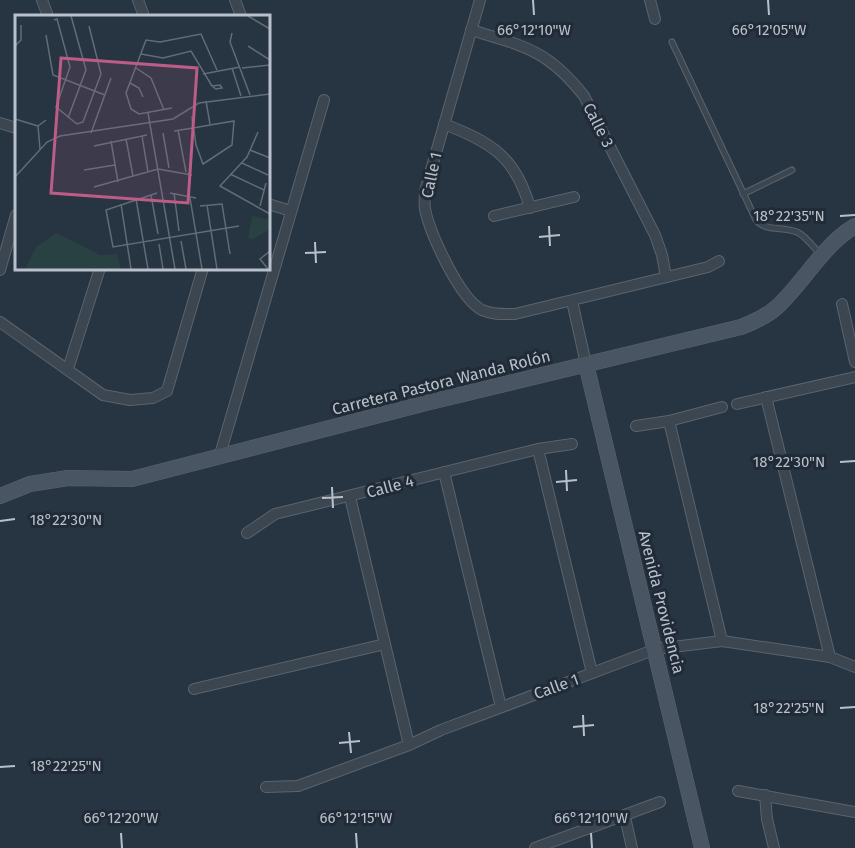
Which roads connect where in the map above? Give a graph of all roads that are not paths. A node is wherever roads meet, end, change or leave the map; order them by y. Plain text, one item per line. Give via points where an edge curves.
1 (42, 0) edge
2 (138, 0) edge
3 (235, 0) edge
4 (480, 0) edge
5 (650, 0) edge
6 (48, 15) edge
7 (144, 15) edge
8 (241, 15) edge
9 (655, 19) dead end
10 (471, 30) junction
11 (672, 42) dead end
12 (324, 100) dead end
13 (0, 123) edge
14 (444, 124) junction
15 (15, 128) edge
16 (792, 170) dead end
17 (743, 194) junction
18 (574, 197) dead end
19 (270, 205) edge
20 (530, 208) junction
21 (291, 211) junction
22 (494, 216) dead end
23 (15, 218) edge
24 (855, 226) edge
25 (822, 256) junction
26 (719, 261) dead end
27 (0, 270) edge
28 (99, 270) edge
29 (202, 270) edge
30 (666, 277) junction
31 (572, 301) junction
32 (842, 304) dead end
33 (0, 322) edge
34 (855, 362) edge
35 (586, 364) junction
36 (68, 369) junction
37 (855, 376) edge
38 (766, 397) junction
39 (737, 404) dead end
40 (722, 407) dead end
41 (669, 421) junction
42 (636, 426) dead end
43 (572, 444) dead end
44 (538, 449) junction
45 (219, 458) junction
46 (444, 472) junction
47 (0, 496) edge
48 (350, 497) junction
49 (247, 533) dead end
50 (722, 641) junction
51 (385, 644) junction
52 (656, 649) junction
53 (830, 657) junction
54 (855, 667) edge
55 (592, 673) junction
56 (194, 689) dead end
57 (501, 707) junction
58 (409, 745) junction
59 (266, 787) dead end
60 (738, 791) dead end
61 (765, 795) junction
62 (660, 802) dead end
63 (855, 812) edge
64 (625, 816) junction
65 (535, 848) edge
66 (632, 848) edge
67 (702, 848) edge
68 (774, 848) edge

1 - 6 street
2 - 7 street
3 - 8 street
4 - 10 street, Calle 1
5 - 9 street
10 - 14 street, Calle 1
10 - 30 street, Calle 3 via 541,55 557,66 584,96 655,235
11 - 17 lane
12 - 21 street
13 - 15 street
14 - 20 street via 473,135 500,152 519,178
14 - 31 street, Calle 1 via 425,191 425,208 459,288 476,306 498,315
16 - 17 lane
17 - 25 lane via 760,225 794,230
18 - 20 street
19 - 21 street
20 - 22 street
21 - 45 street
23 - 27 street
24 - 25 street, Carretera Pastora Wanda Rolón
25 - 35 street, Carretera Pastora Wanda Rolón via 777,307 754,322
26 - 30 street, Calle 1
28 - 36 street
29 - 36 street via 166,391 153,398 130,400 102,395
30 - 31 street, Calle 1
31 - 35 street
32 - 34 street
33 - 36 street
35 - 45 street, Carretera Pastora Wanda Rolón
35 - 52 street, Avenida Providencia
37 - 38 street
38 - 39 street
38 - 53 street
40 - 41 street
41 - 42 street
41 - 50 street
43 - 44 street, Calle 4
44 - 46 street, Calle 4
44 - 55 street
45 - 47 street, Carretera Pastora Wanda Rolón via 132,479 68,478 30,484
46 - 48 street, Calle 4
46 - 57 street
48 - 49 street, Calle 4 via 275,514
48 - 51 street
50 - 52 street, Calle 1
50 - 53 street, Calle 1
51 - 56 street
51 - 58 street
52 - 55 street, Calle 1
52 - 67 street, Avenida Providencia
53 - 54 street, Calle 1
55 - 57 street, Calle 1
57 - 58 street, Calle 1
58 - 59 street, Calle 1 via 297,786
60 - 61 street
61 - 63 street
61 - 68 street
62 - 64 street
64 - 65 street
64 - 66 street

